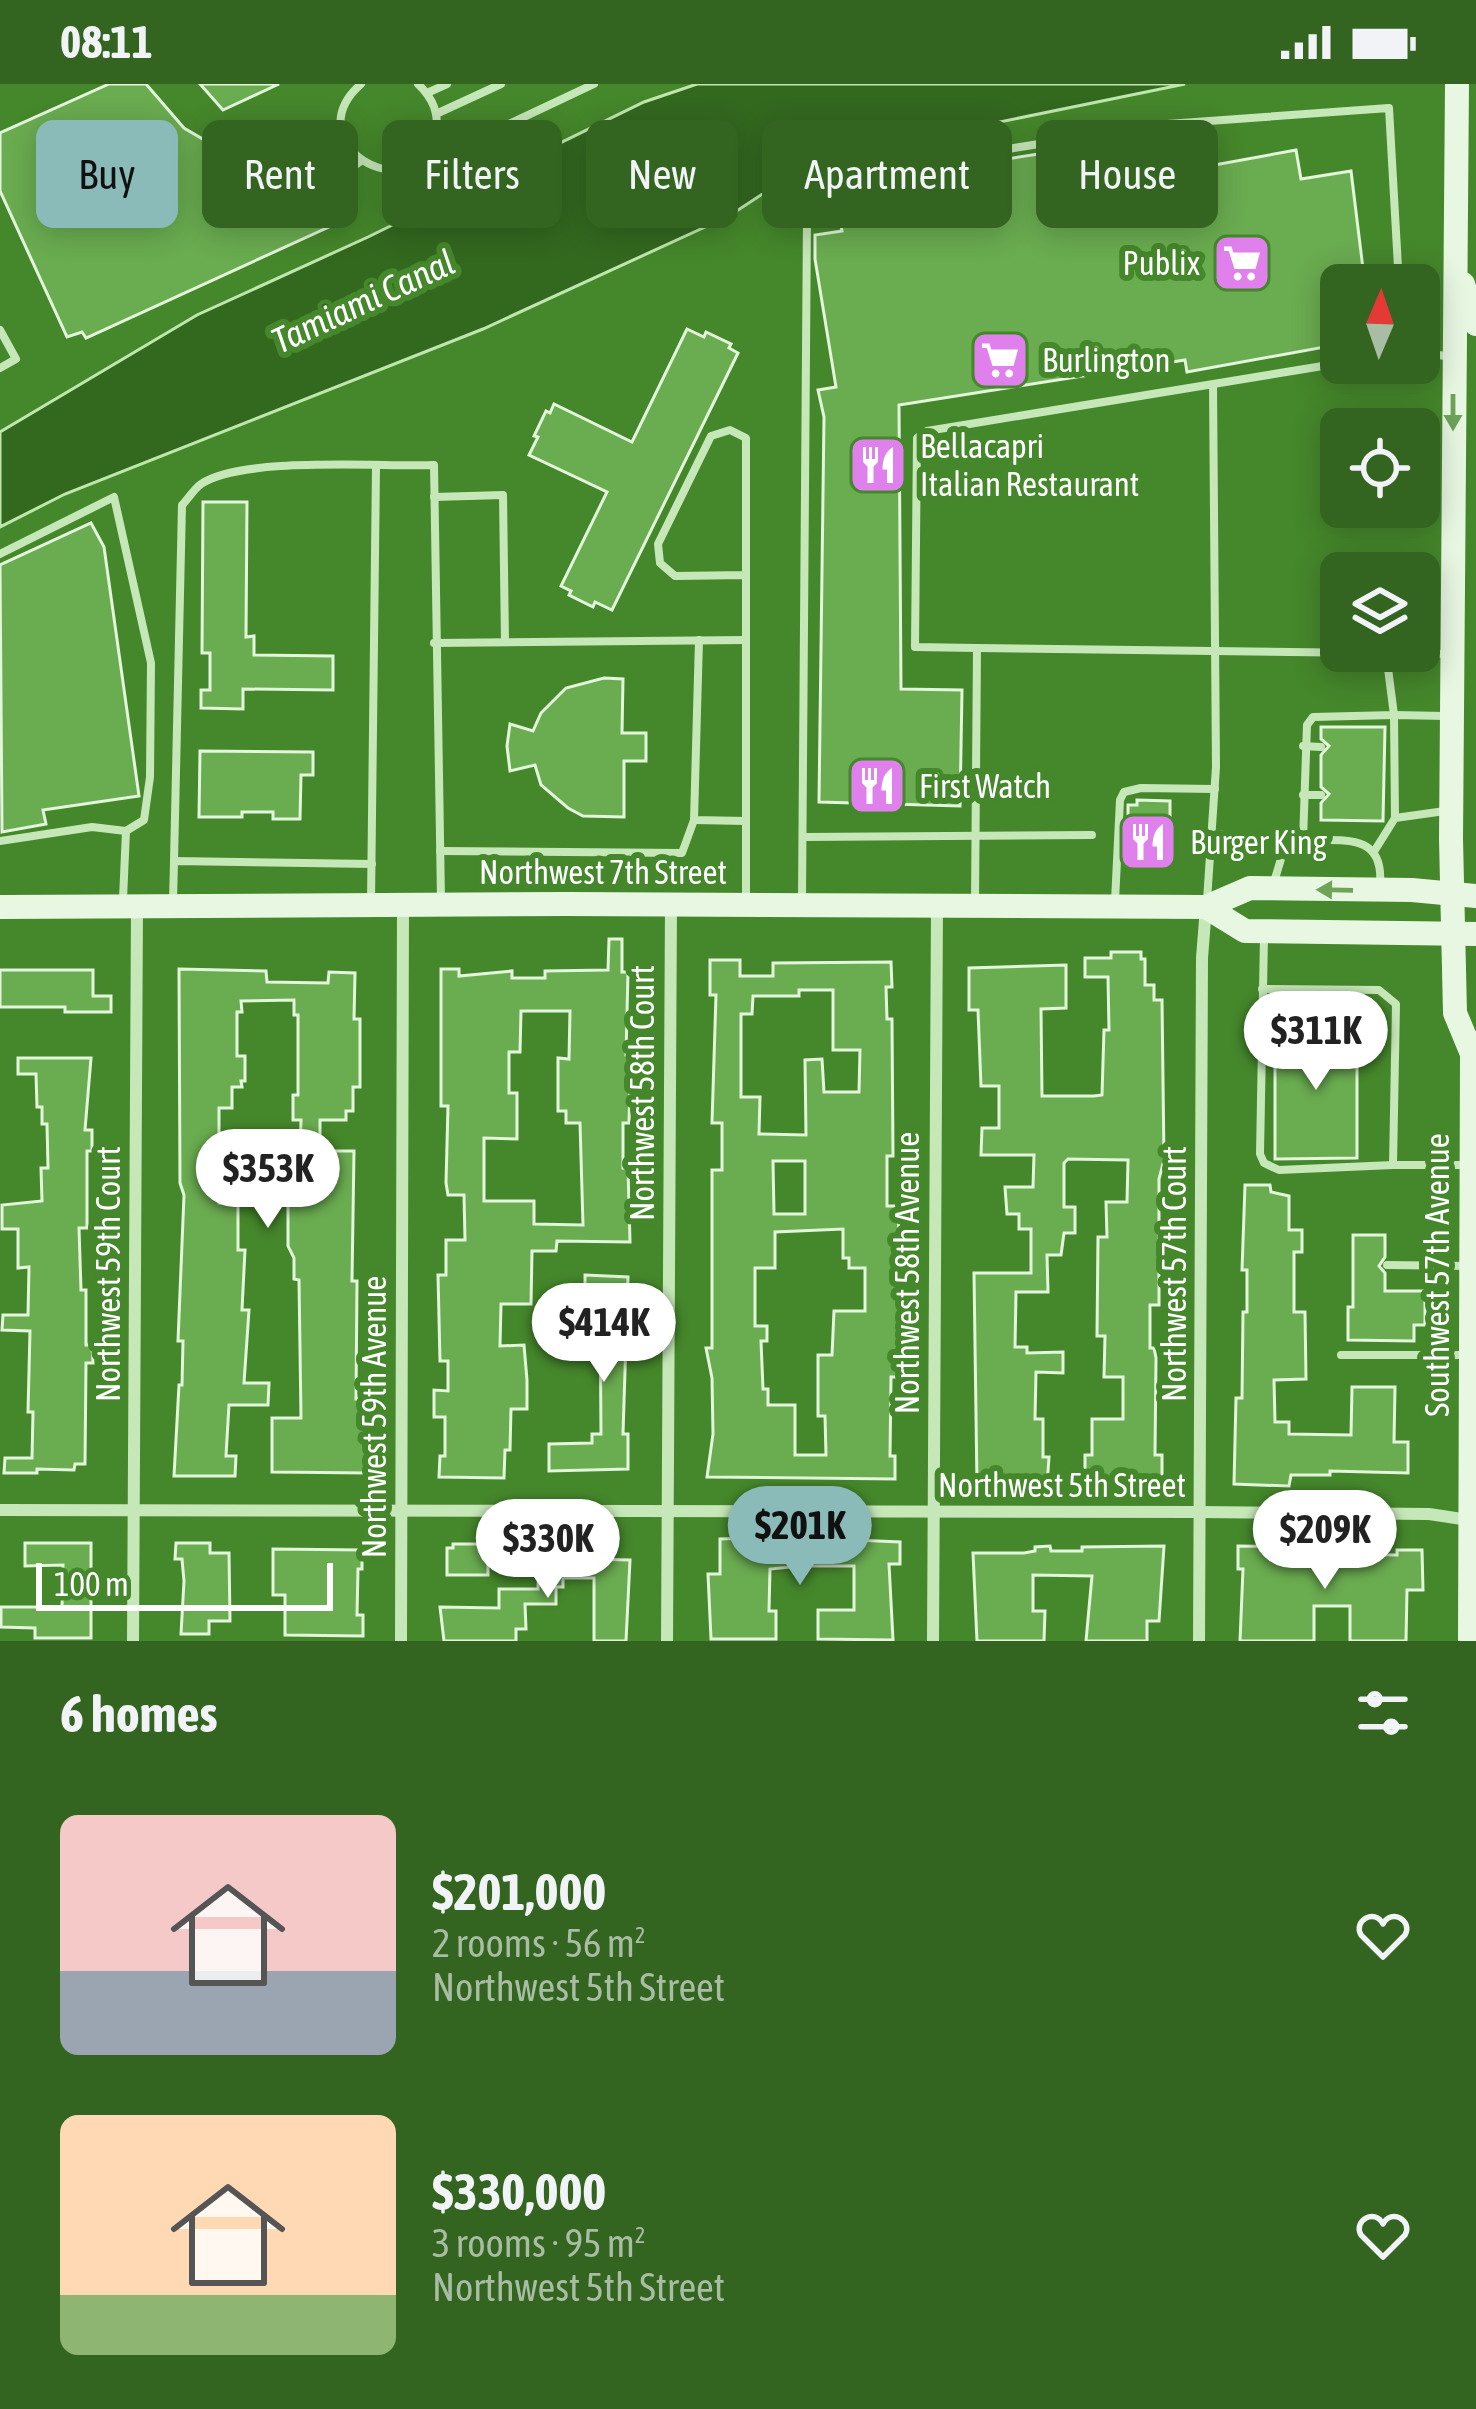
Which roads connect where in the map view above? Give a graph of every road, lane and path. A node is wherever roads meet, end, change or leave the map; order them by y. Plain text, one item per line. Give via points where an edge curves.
1 (361, 84) edge
2 (418, 84) edge
3 (447, 84) edge
4 (501, 84) edge
5 (594, 84) edge
6 (1457, 84) edge
7 (427, 93) junction
8 (436, 114) junction
9 (436, 120) edge
10 (518, 120) edge
11 (361, 161) junction
12 (358, 163) edge
13 (382, 168) edge
14 (1455, 253) junction
15 (1398, 264) edge
16 (1476, 324) edge
17 (0, 330) edge
18 (1440, 356) edge
19 (1454, 358) junction
20 (1320, 367) edge
21 (0, 368) edge
22 (1476, 380) edge
23 (1214, 386) junction
24 (376, 467) junction
25 (434, 497) junction
26 (0, 554) edge
27 (746, 575) junction
28 (699, 640) junction
29 (746, 640) junction
30 (505, 642) junction
31 (434, 643) junction
32 (977, 648) junction
33 (1216, 651) junction
34 (1320, 652) edge
35 (1440, 654) edge
36 (1453, 654) junction
37 (1388, 672) edge
38 (1394, 715) junction
39 (1452, 716) junction
40 (1303, 746) junction
41 (1321, 747) dead end
42 (1215, 789) junction
43 (1303, 795) junction
44 (1321, 795) dead end
45 (1451, 811) junction
46 (1395, 818) junction
47 (694, 820) junction
48 (746, 821) junction
49 (126, 831) junction
50 (1212, 834) junction
51 (1092, 835) dead end
52 (975, 836) junction
53 (803, 837) junction
54 (1287, 839) junction
55 (0, 841) edge
56 (1303, 841) junction
57 (1375, 850) junction
58 (440, 851) junction
59 (174, 862) junction
60 (372, 864) junction
61 (1272, 889) junction
62 (1380, 890) junction
63 (1464, 895) edge
64 (670, 904) junction
65 (746, 904) junction
66 (441, 905) junction
67 (802, 905) junction
68 (370, 906) junction
69 (403, 906) junction
70 (937, 906) junction
71 (975, 906) junction
72 (0, 907) edge
73 (130, 907) junction
74 (173, 907) junction
75 (1115, 907) junction
76 (1206, 908) junction
77 (1264, 931) junction
78 (1464, 933) edge
79 (1262, 989) junction
80 (1474, 1049) edge
81 (1393, 1165) junction
82 (1473, 1173) edge
83 (1473, 1254) edge
84 (1387, 1265) dead end
85 (1341, 1355) dead end
86 (1473, 1355) edge
87 (0, 1510) edge
88 (134, 1510) junction
89 (401, 1510) junction
90 (668, 1511) junction
91 (1200, 1512) junction
92 (933, 1513) junction
93 (1472, 1521) edge
94 (134, 1641) edge
95 (401, 1641) edge
96 (667, 1641) edge
97 (933, 1641) edge
98 (1199, 1641) edge
99 (1470, 1641) edge

1 - 11 lane via 340,121
2 - 7 lane
3 - 7 lane
4 - 8 lane
5 - 10 lane
6 - 14 main road, Southwest 57th Avenue
7 - 8 lane
8 - 9 lane
11 - 12 lane
11 - 13 lane
14 - 16 main road
14 - 19 main road, Southwest 57th Avenue
15 - 53 lane via 1389,109 1167,124 815,179 807,216
17 - 21 lane via 16,359
18 - 19 lane
19 - 22 main road
19 -> 36 main road, Southwest 57th Avenue
20 - 23 lane
23 - 32 lane via 920,434 915,647
23 - 33 lane
24 - 25 lane via 434,465
24 - 59 lane via 225,474 182,505
24 - 60 lane
25 - 30 lane via 503,494
25 - 31 lane
26 - 49 lane via 114,497 151,663 144,820
27 - 27 lane via 746,438 730,430 711,436 658,544 660,563 675,576
27 - 29 lane
28 - 29 lane
28 - 30 lane
28 - 47 lane
29 - 48 lane
30 - 31 lane
31 - 58 lane
32 - 33 lane
32 - 52 lane
33 - 34 lane
33 - 42 lane
35 - 36 lane
36 - 39 main road, Southwest 57th Avenue
37 - 38 lane
38 - 39 lane
38 - 40 lane via 1313,717
38 - 46 lane
39 - 45 main road, Southwest 57th Avenue
40 - 41 lane
40 - 43 lane
42 - 50 lane
42 - 75 lane via 1124,792
43 - 44 lane
43 - 56 lane
45 - 46 lane
45 - 63 main road, Southwest 57th Avenue
46 - 57 lane
47 - 48 lane
47 - 58 lane via 682,853
48 - 65 lane
49 - 55 lane via 92,826
49 - 73 lane
50 - 54 lane
50 - 76 lane
51 - 52 lane
52 - 53 lane
52 - 71 lane
53 - 67 lane
54 - 56 lane
54 - 61 lane
56 - 57 lane
57 - 62 lane
58 - 66 lane
59 - 60 lane
59 - 74 lane
60 - 68 lane
62 -> 61 main road, Northwest 7th Street
61 - 76 main road, Northwest 7th Street via 1250,889
62 - 63 main road, Northwest 7th Street
63 - 78 main road, Southwest 57th Avenue
64 - 65 main road, Northwest 7th Street
64 - 66 main road, Northwest 7th Street
64 - 90 street, Northwest 58th Court
65 - 67 main road, Northwest 7th Street
66 - 69 main road, Northwest 7th Street
67 - 70 main road, Northwest 7th Street
68 - 69 main road, Northwest 7th Street
68 - 74 main road, Northwest 7th Street
69 - 89 street, Northwest 59th Avenue
70 - 71 main road, Northwest 7th Street
70 - 92 street, Northwest 58th Avenue
71 - 75 main road, Northwest 7th Street
72 - 73 main road, Northwest 7th Street
73 - 74 main road, Northwest 7th Street
73 - 88 street, Northwest 59th Court
75 - 76 main road, Northwest 7th Street
76 - 77 main road, Northwest 7th Street via 1245,931
76 - 91 street, Northwest 57th Court
77 - 78 main road, Northwest 7th Street
77 - 79 lane
78 - 80 main road, Southwest 57th Avenue via 1455,1013
79 - 81 lane via 1379,990 1396,1004
79 - 81 lane via 1264,1163 1279,1170
80 - 82 main road, Southwest 57th Avenue
81 - 82 lane
82 - 83 main road, Southwest 57th Avenue
83 - 84 lane
83 - 86 main road, Southwest 57th Avenue
85 - 86 lane
86 - 93 main road, Southwest 57th Avenue
87 - 88 street, Northwest 5th Street
88 - 89 street, Northwest 5th Street
88 - 94 street, Northwest 59th Court
89 - 90 street, Northwest 5th Street
89 - 95 street, Northwest 59th Avenue
90 - 92 street, Northwest 5th Street
90 - 96 street, Northwest 58th Court
91 - 92 street, Northwest 5th Street
91 - 93 street, Northwest 5th Street
91 - 98 street, Northwest 57th Court
92 - 97 street, Northwest 58th Avenue
93 - 99 main road, Southwest 57th Avenue

